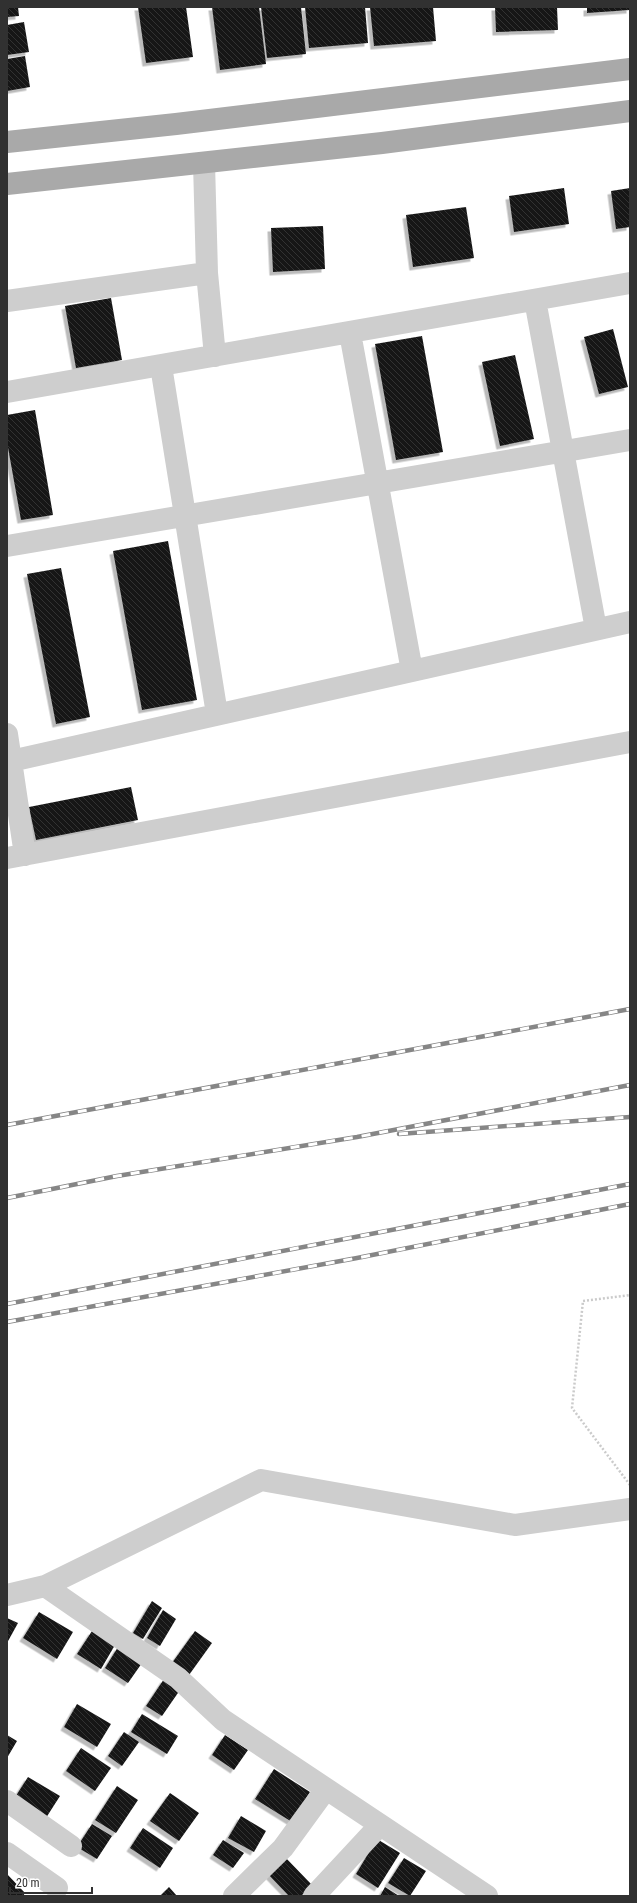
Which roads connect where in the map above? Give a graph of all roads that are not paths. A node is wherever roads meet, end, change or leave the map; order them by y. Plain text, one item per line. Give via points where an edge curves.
1 (630, 69) edge
2 (630, 111) edge
3 (7, 142) edge
4 (204, 163) junction
5 (7, 184) edge
6 (207, 273) junction
7 (630, 283) edge
8 (535, 300) junction
9 (7, 301) edge
10 (350, 333) junction
11 (215, 356) junction
12 (161, 366) junction
13 (7, 392) edge
14 (630, 440) edge
15 (563, 451) junction
16 (377, 483) junction
17 (185, 516) junction
18 (7, 546) edge
19 (630, 622) edge
20 (596, 629) junction
21 (412, 671) junction
22 (217, 714) junction
23 (7, 734) edge
24 (630, 742) edge
25 (11, 761) junction
26 (16, 857) edge
27 (630, 1508) edge
28 (45, 1586) junction
29 (7, 1595) edge
30 (326, 1789) junction
31 (7, 1801) edge
32 (380, 1825) junction
33 (71, 1846) dead end
34 (7, 1853) edge
35 (57, 1888) dead end
36 (234, 1896) edge
37 (314, 1896) edge
38 (487, 1896) edge

1 - 3 main road
2 - 4 main road
4 - 5 main road
4 - 6 street
6 - 9 street
6 - 11 street
7 - 8 street
8 - 10 street
8 - 15 street
10 - 11 street
10 - 16 street
11 - 12 street
12 - 13 street
12 - 17 street
14 - 15 street
15 - 16 street
15 - 20 street
16 - 17 street
16 - 21 street
17 - 18 street
17 - 22 street
19 - 20 street
20 - 21 street
21 - 22 street
22 - 25 street
23 - 25 street
24 - 26 street
25 - 26 street
27 - 28 street via 514,1525 261,1480
28 - 29 street
28 - 30 street via 178,1678 223,1720
30 - 32 street
30 - 36 street via 284,1848
31 - 33 street
32 - 37 street
32 - 38 street
34 - 35 street

